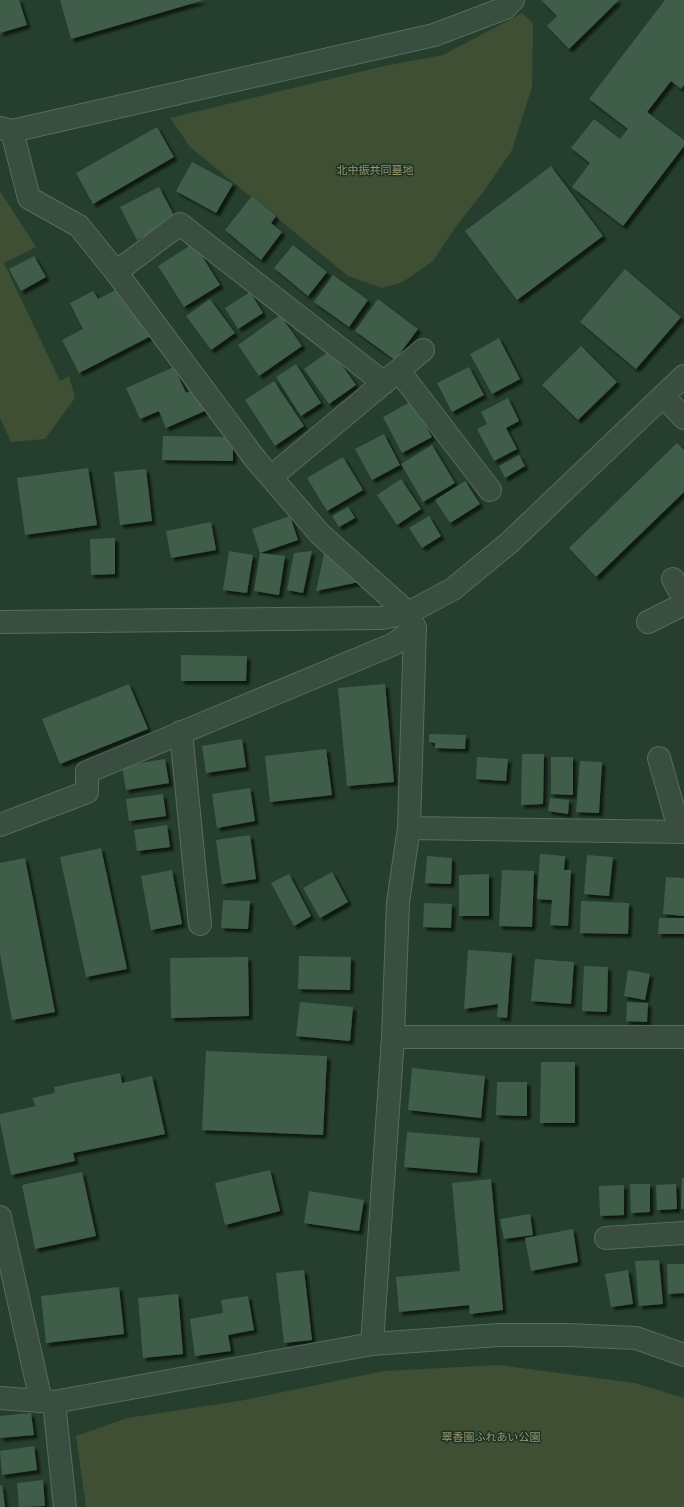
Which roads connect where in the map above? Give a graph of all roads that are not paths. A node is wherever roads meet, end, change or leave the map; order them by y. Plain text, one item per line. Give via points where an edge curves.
1 (513, 0) edge
2 (6, 129) edge
3 (116, 272) junction
4 (423, 350) dead end
5 (684, 376) edge
6 (392, 377) junction
7 (663, 396) junction
8 (684, 418) edge
9 (271, 477) junction
10 (490, 490) dead end
11 (673, 579) dead end
12 (684, 599) edge
13 (684, 604) edge
14 (411, 620) junction
15 (0, 622) edge
16 (648, 622) dead end
17 (181, 732) junction
18 (659, 758) dead end
19 (0, 825) edge
20 (409, 828) junction
21 (682, 832) edge
22 (200, 924) dead end
23 (393, 1037) junction
24 (684, 1037) edge
25 (0, 1217) edge
26 (684, 1233) edge
27 (606, 1238) dead end
28 (372, 1344) junction
29 (684, 1355) edge
30 (0, 1398) edge
31 (48, 1401) junction
32 (65, 1507) edge

1 - 2 street via 505,8 434,35
2 - 3 street via 28,198 79,226
3 - 6 street via 180,224
3 - 9 street
4 - 6 street
5 - 7 street
6 - 9 street
6 - 10 street
7 - 8 street
7 - 14 street via 510,542
9 - 14 street via 320,534
11 - 12 street
13 - 16 street
14 - 15 street via 382,618
14 - 17 street via 394,644
14 - 20 street
17 - 19 street via 87,772 87,792
17 - 22 street
18 - 21 street
20 - 21 street
20 - 23 street via 398,902
23 - 24 street
23 - 28 street
25 - 31 street
26 - 27 street
28 - 29 street via 499,1335 568,1335 636,1338
28 - 31 street
30 - 31 street
31 - 32 street

